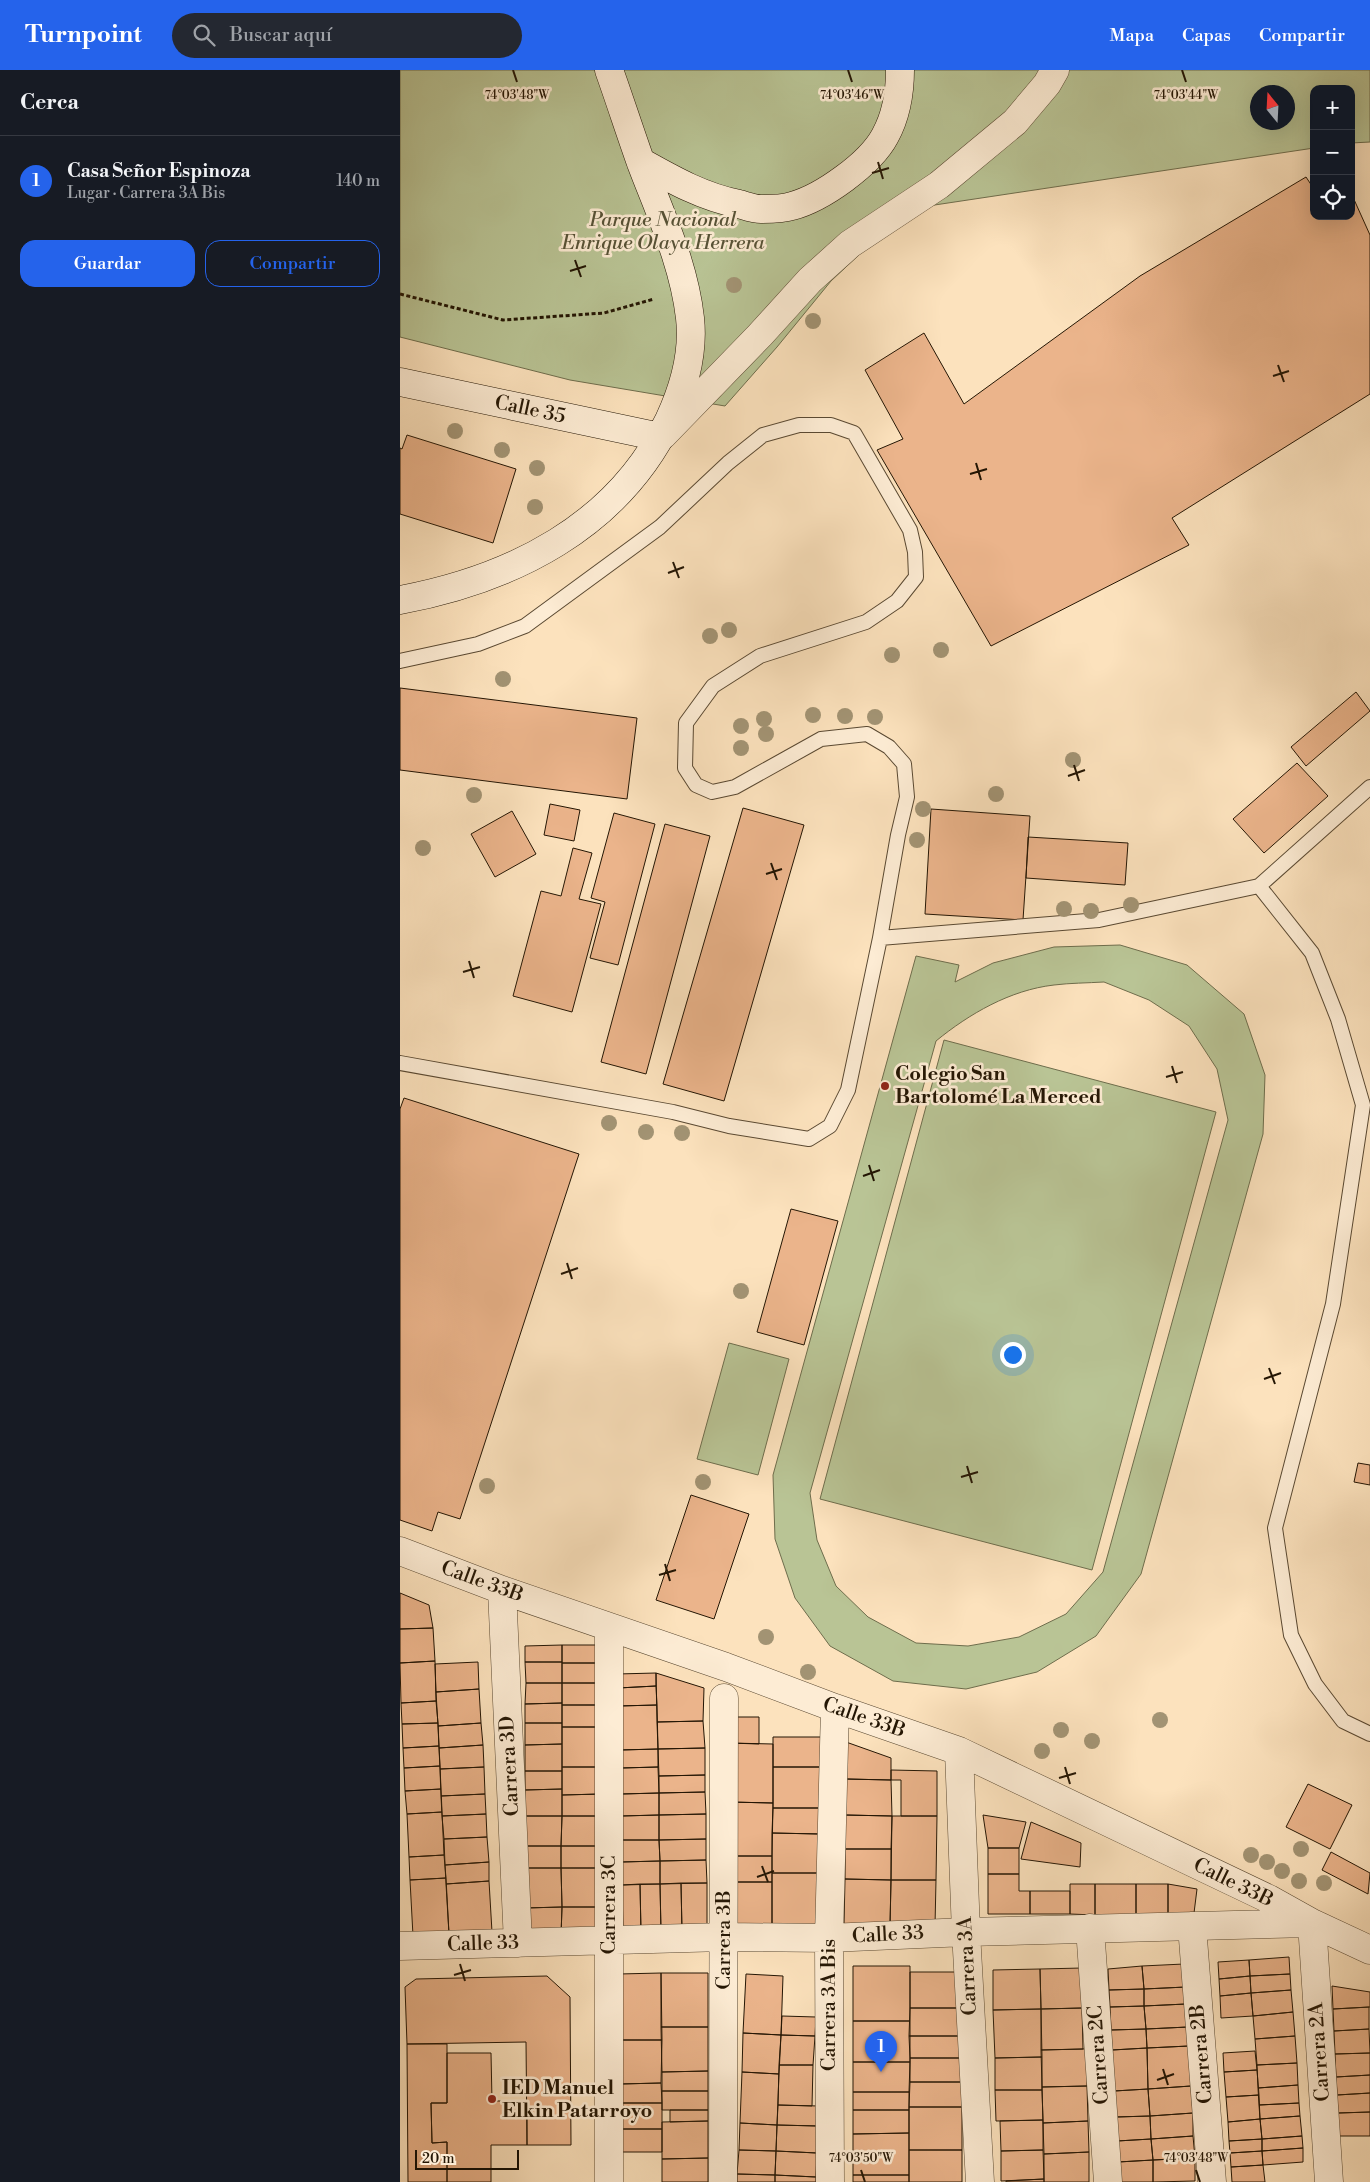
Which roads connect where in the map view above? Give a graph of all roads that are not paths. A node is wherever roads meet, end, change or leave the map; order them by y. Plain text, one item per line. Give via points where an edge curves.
1 (609, 70) edge
2 (900, 70) edge
3 (1055, 70) edge
4 (641, 162) junction
5 (400, 382) edge
6 (660, 438) junction
7 (400, 600) edge
8 (400, 661) edge
9 (1370, 788) edge
10 (1258, 886) junction
11 (880, 938) junction
12 (400, 1063) edge
13 (400, 1551) edge
14 (502, 1590) junction
15 (610, 1628) junction
16 (724, 1698) dead end
17 (835, 1708) junction
18 (1370, 1734) edge
19 (959, 1751) junction
20 (1312, 1923) junction
21 (1192, 1926) junction
22 (1090, 1928) junction
23 (966, 1932) junction
24 (724, 1938) junction
25 (829, 1938) junction
26 (609, 1940) junction
27 (518, 1943) junction
28 (400, 1946) edge
29 (1370, 1950) edge
30 (609, 2182) edge
31 (724, 2182) edge
32 (830, 2182) edge
33 (980, 2182) edge
34 (1108, 2182) edge
35 (1212, 2182) edge
36 (1328, 2182) edge

1 - 4 street
2 - 4 street via 900,91 885,137 859,167 820,195 791,207 760,209 719,200 684,186
3 - 6 street via 1015,122 939,185 850,244 810,280
4 - 6 street via 671,241 690,318 690,355 681,394
5 - 6 street, Calle 35
6 - 7 street via 642,466 578,530 534,556 486,578
8 - 11 lane via 478,644 525,626 660,527 763,434 799,425 831,425 854,433 910,530 916,577 897,601 866,622 760,656 713,686 686,724 685,768 696,785 712,792 735,787 821,739 867,734 889,747 904,764 907,798
9 - 10 lane
10 - 11 lane via 1099,920
10 - 18 lane via 1312,953 1338,1018 1363,1105 1333,1304 1275,1528 1291,1636 1315,1684 1343,1721
11 - 12 lane via 848,1090 830,1126 809,1139
13 - 14 street, Calle 33B
14 - 15 street, Calle 33B
14 - 27 street, Carrera 3D
15 - 17 street, Calle 33B
15 - 26 street, Carrera 3C
16 - 24 street, Carrera 3B
17 - 19 street, Calle 33B
17 - 25 street, Carrera 3A Bis
19 - 20 street, Calle 33B via 1269,1899
19 - 23 street, Carrera 3A
20 - 21 street, Calle 33
20 - 29 street, Calle 33
20 - 36 street, Carrera 2A
21 - 22 street, Calle 33
21 - 35 street, Carrera 2B
22 - 23 street, Calle 33
22 - 34 street, Carrera 2C
23 - 25 street, Calle 33
23 - 33 street, Carrera 3A
24 - 25 street, Calle 33
24 - 26 street, Calle 33
24 - 31 street, Carrera 3B
25 - 32 street, Carrera 3A Bis
26 - 27 street, Calle 33
26 - 30 street, Carrera 3C
27 - 28 street, Calle 33

